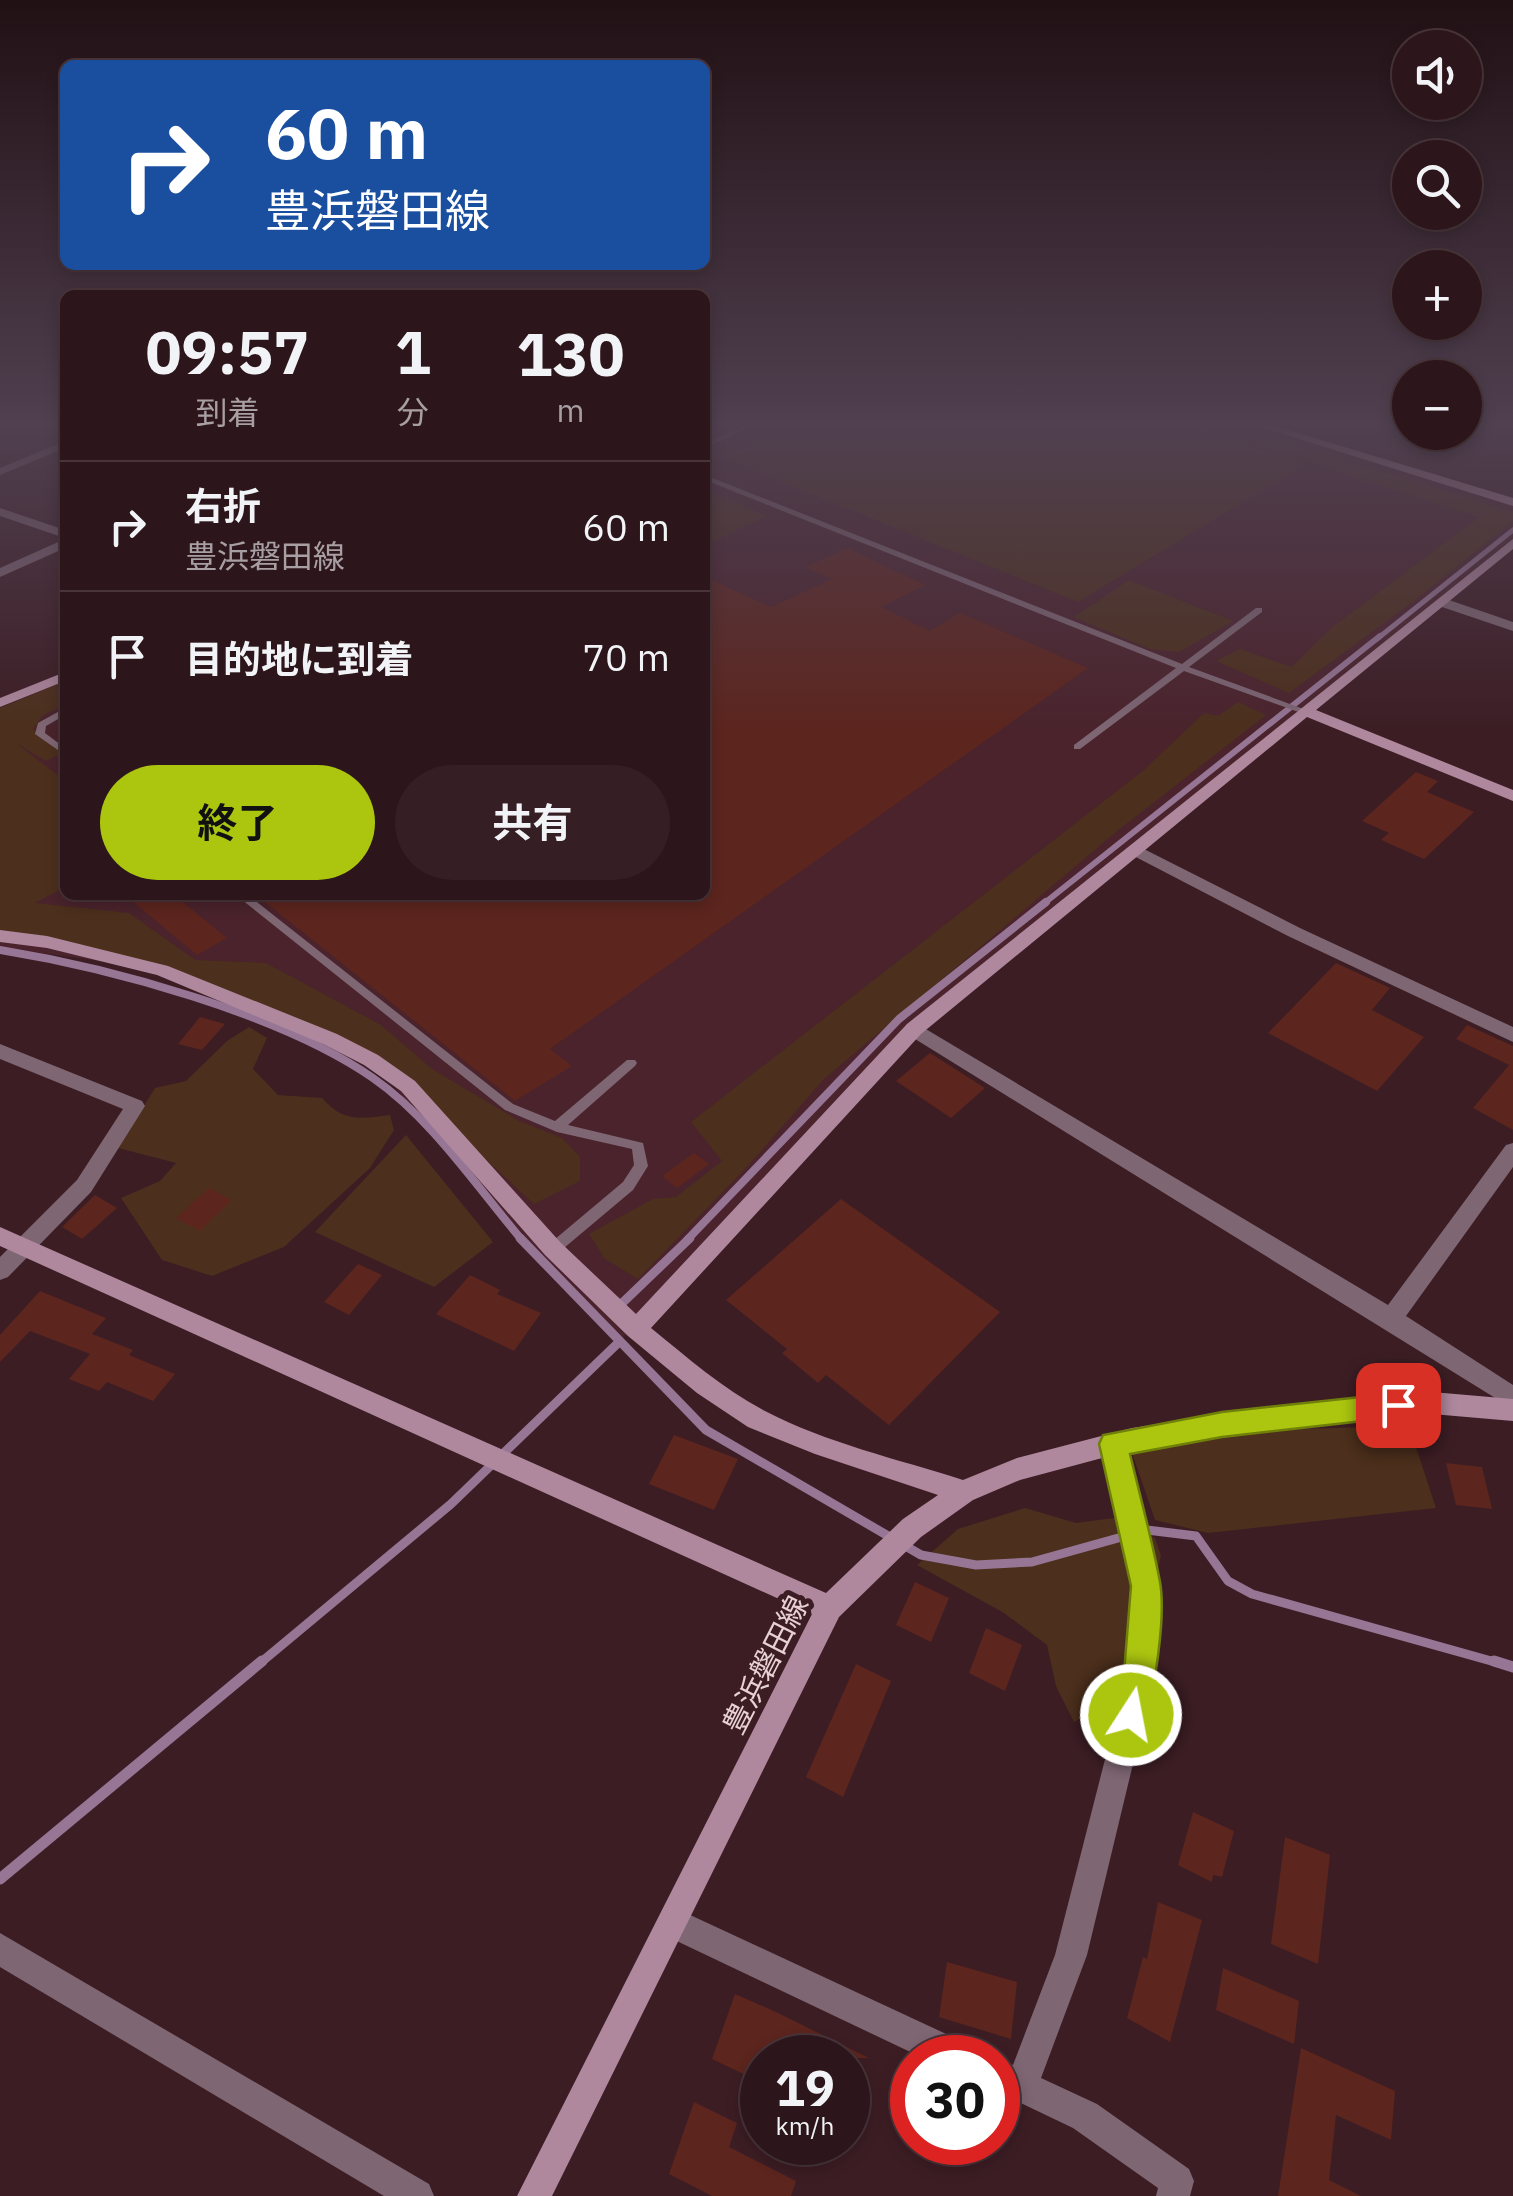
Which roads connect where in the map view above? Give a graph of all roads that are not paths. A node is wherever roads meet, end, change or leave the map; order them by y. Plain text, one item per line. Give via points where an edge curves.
1 (833, 528) edge
2 (1513, 543) edge
3 (60, 545) edge
4 (0, 573) edge
5 (1444, 603) junction
6 (1259, 610) dead end
7 (1513, 627) edge
8 (1181, 668) junction
9 (60, 678) edge
10 (0, 703) edge
11 (1307, 712) junction
12 (60, 714) edge
13 (1077, 747) dead end
14 (60, 748) edge
15 (1513, 796) edge
16 (1136, 850) junction
17 (247, 900) edge
18 (0, 936) edge
19 (914, 1029) junction
20 (1513, 1035) edge
21 (0, 1051) edge
22 (630, 1063) dead end
23 (557, 1127) junction
24 (1513, 1152) edge
25 (0, 1236) edge
26 (24, 1247) junction
27 (553, 1249) junction
28 (0, 1271) edge
29 (1391, 1318) junction
30 (636, 1329) junction
31 (1513, 1398) edge
32 (1513, 1410) edge
33 (1113, 1444) junction
34 (964, 1492) junction
35 (828, 1608) junction
36 (673, 1923) junction
37 (0, 1949) edge
38 (911, 2035) edge
39 (1020, 2060) edge
40 (1020, 2086) edge
41 (417, 2196) edge
42 (534, 2196) edge
43 (1174, 2196) edge

1 - 8 lane
2 - 5 street
3 - 4 street
5 - 7 street
5 - 11 street
6 - 8 lane
8 - 11 lane
8 - 13 lane
9 - 10 street
11 - 15 street
11 - 16 street
12 - 14 lane via 40,734
16 - 19 street
16 - 20 street
17 - 23 lane via 509,1107
18 - 27 street via 162,970 371,1060 408,1086
19 - 29 street
19 - 30 street
21 - 26 street via 135,1106 84,1186
22 - 23 lane
23 - 27 lane via 638,1146 641,1166 628,1186
24 - 29 street
25 - 26 street
26 - 28 street
26 - 35 street
27 - 30 street
29 - 31 street
30 - 34 street via 757,1420
32 - 33 street, 豊浜磐田線 via 1432,1403 1363,1407
33 - 34 street, 豊浜磐田線
33 - 39 street via 1146,1586 1138,1685 1070,1955
34 - 35 street, 豊浜磐田線 via 912,1528
35 - 36 street, 豊浜磐田線
36 - 38 street
36 - 42 street, 豊浜磐田線
37 - 41 street
40 - 43 street via 1084,2116 1177,2181

